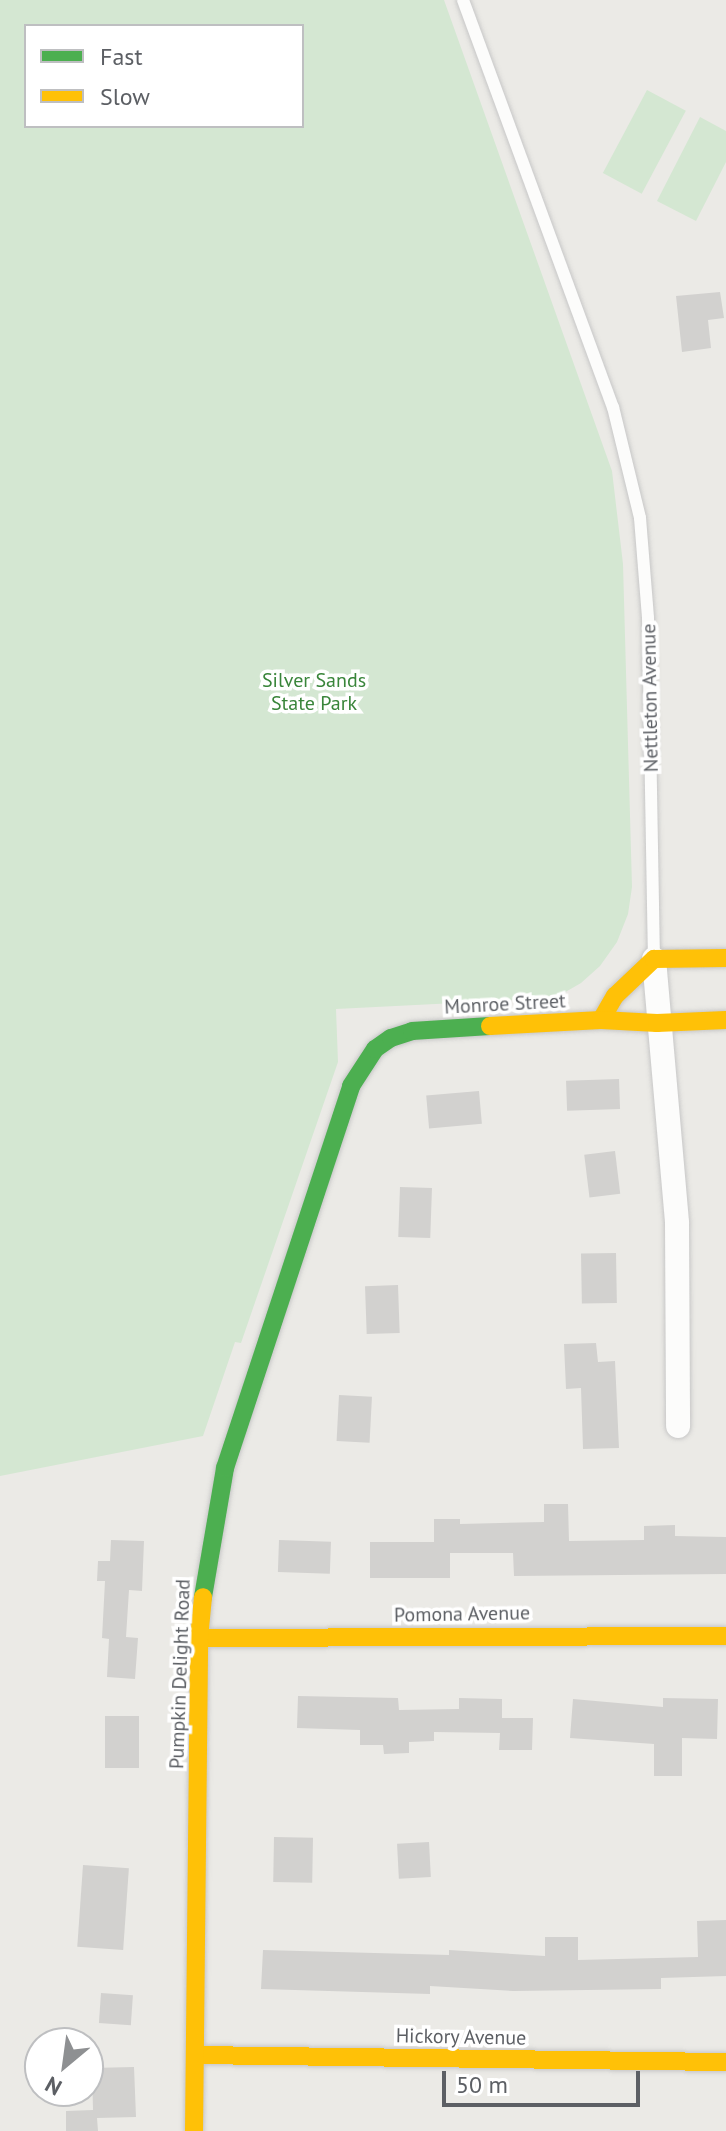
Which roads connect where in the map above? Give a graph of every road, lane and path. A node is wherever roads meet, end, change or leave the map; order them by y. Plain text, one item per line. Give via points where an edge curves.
1 (463, 0) edge
2 (726, 958) edge
3 (654, 959) junction
4 (601, 1020) junction
5 (726, 1020) edge
6 (657, 1023) junction
7 (412, 1031) joint
8 (678, 1426) dead end
9 (726, 1636) edge
10 (199, 1638) junction
11 (195, 2055) junction
12 (726, 2062) edge
13 (194, 2131) edge

1 - 3 lane, Nettleton Avenue via 613,407 640,518 648,618
2 - 3 street
3 - 4 street via 615,996
3 - 6 street, Nettleton Avenue
4 - 6 street, Monroe Street
4 - 7 street, Monroe Street
5 - 6 street, Monroe Street
6 - 8 street, Nettleton Avenue via 677,1223
7 - 10 street, Pumpkin Delight Road via 391,1038 362,1065 328,1151 225,1468
9 - 10 street, Pomona Avenue
10 - 11 street, Pumpkin Delight Road
11 - 12 street, Hickory Avenue
11 - 13 street, Pumpkin Delight Road

